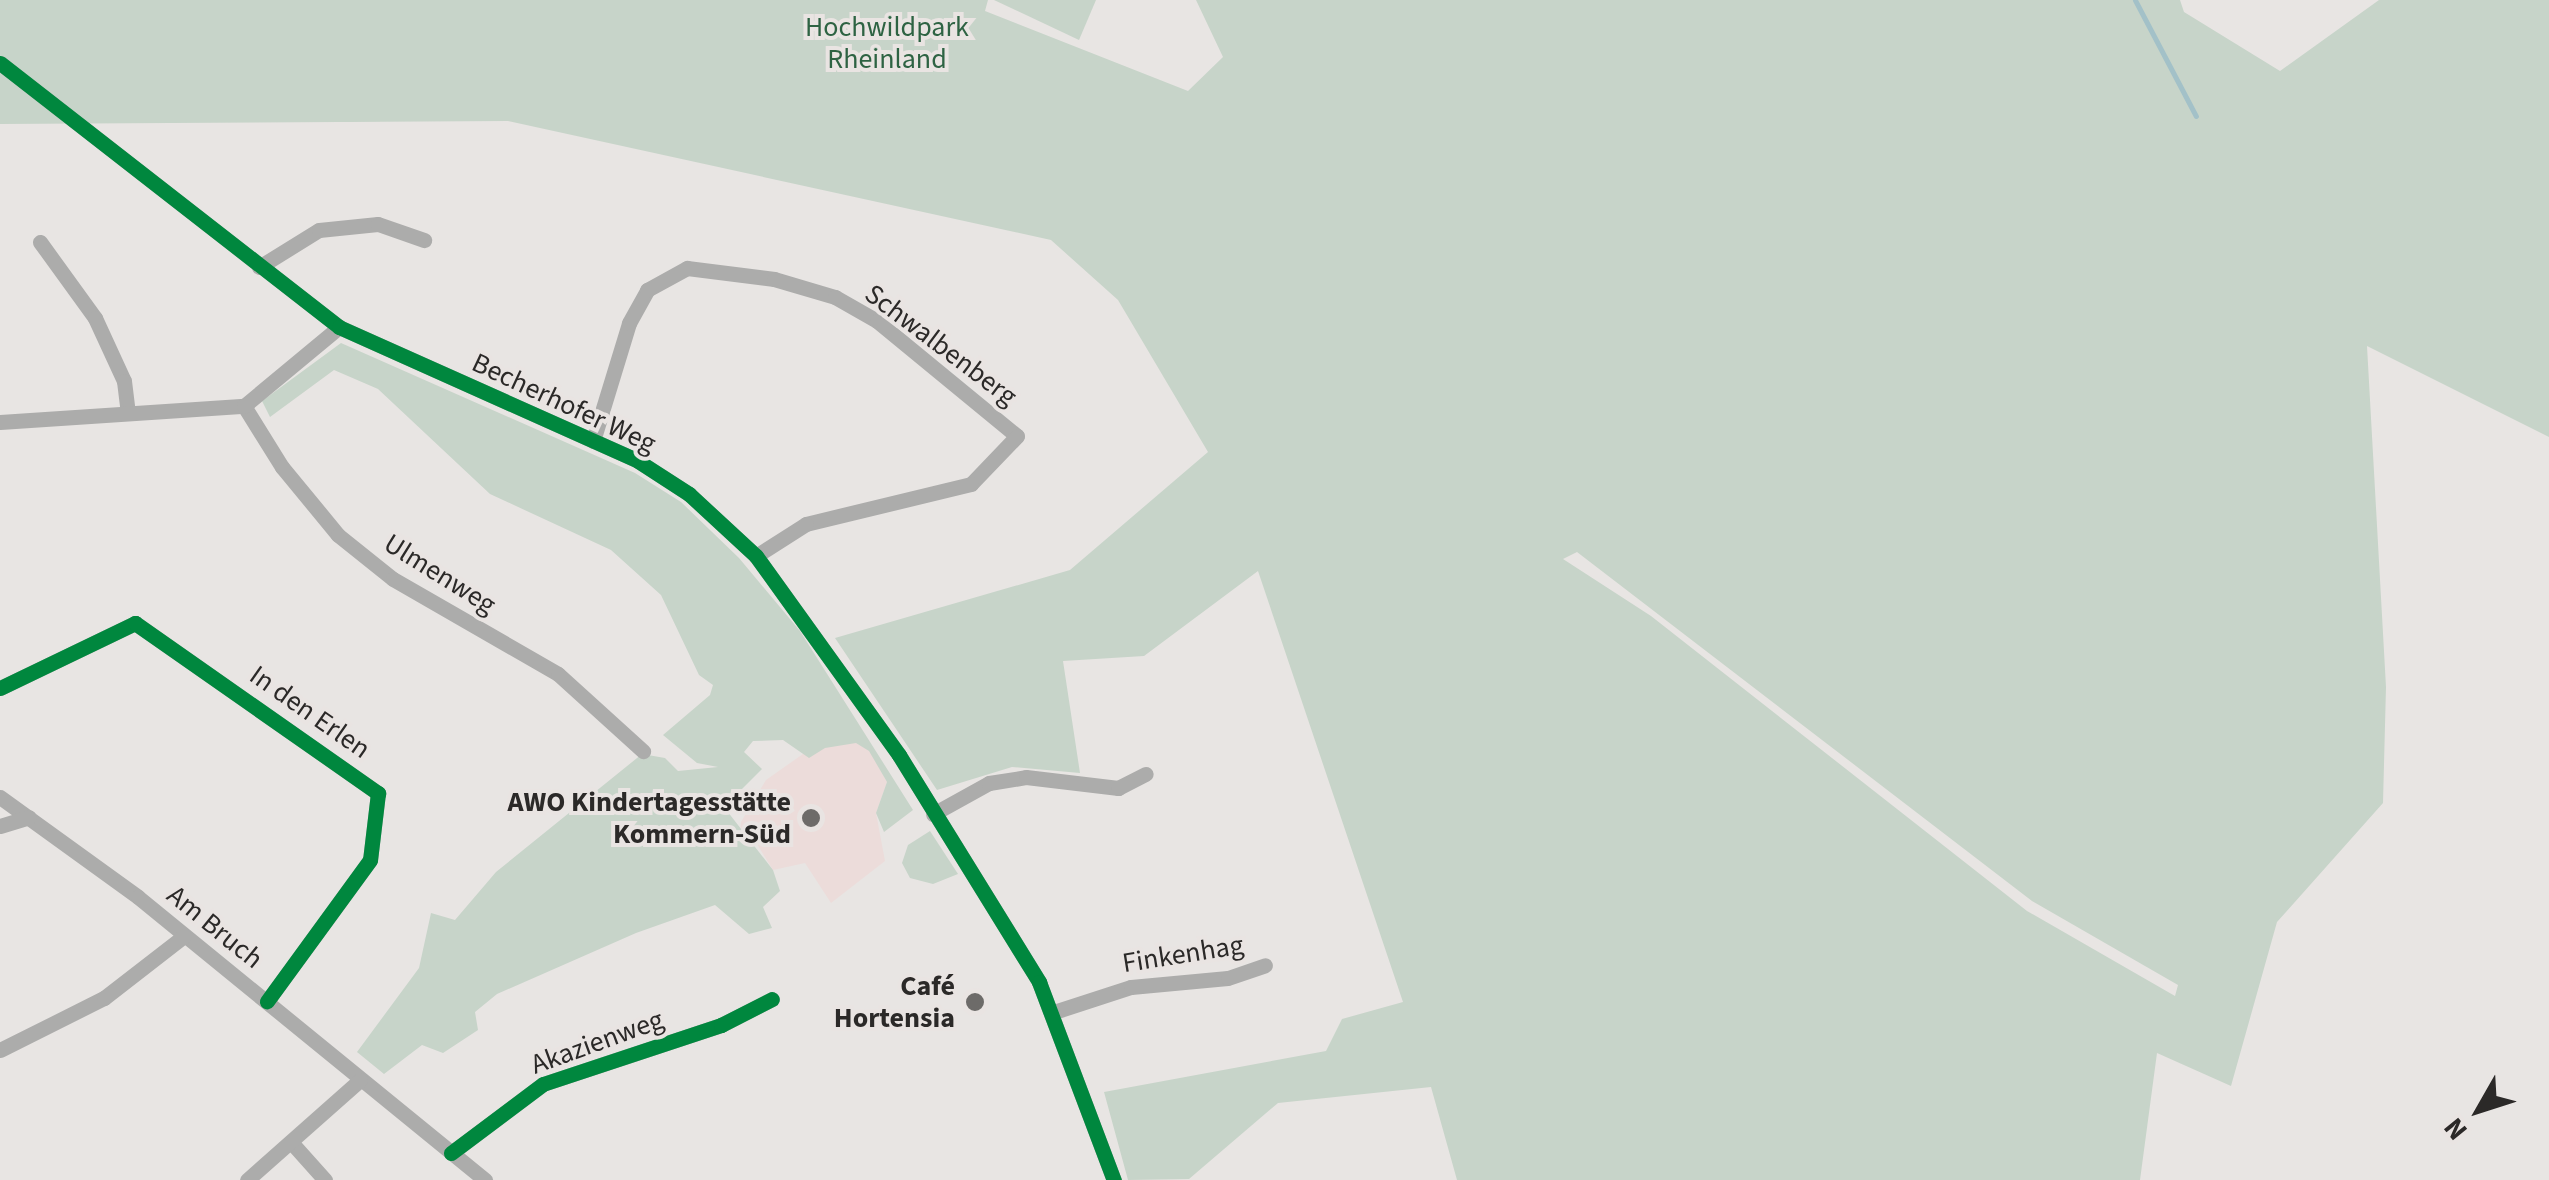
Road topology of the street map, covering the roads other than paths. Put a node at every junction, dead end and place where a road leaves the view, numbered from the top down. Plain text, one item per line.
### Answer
1 (0, 63) edge
2 (424, 240) dead end
3 (40, 242) dead end
4 (259, 267) junction
5 (339, 327) junction
6 (244, 406) junction
7 (128, 412) junction
8 (0, 422) edge
9 (593, 441) junction
10 (756, 556) junction
11 (0, 688) edge
12 (643, 751) dead end
13 (1146, 774) dead end
14 (0, 797) edge
15 (932, 814) junction
16 (29, 817) junction
17 (0, 826) edge
18 (184, 936) junction
19 (1265, 965) dead end
20 (772, 999) dead end
21 (267, 1001) junction
22 (1054, 1012) junction
23 (0, 1050) edge
24 (360, 1080) junction
25 (291, 1142) junction
26 (451, 1153) junction
27 (247, 1180) edge
28 (325, 1180) edge
29 (484, 1180) edge
30 (1114, 1180) edge

1 - 4 street, Becherhofer Weg
2 - 4 street
3 - 7 street
4 - 5 street, Becherhofer Weg
5 - 6 street
5 - 9 street, Becherhofer Weg
6 - 7 street
6 - 12 street, Ulmenweg
7 - 8 street
9 - 10 street, Becherhofer Weg
9 - 10 street, Schwalbenberg
10 - 15 street, Becherhofer Weg
11 - 21 street, In den Erlen
13 - 15 street
14 - 16 street, Am Bruch
15 - 22 street, Becherhofer Weg
16 - 17 street
16 - 18 street, Am Bruch
18 - 21 street, Am Bruch
18 - 23 street
19 - 22 street, Finkenhag
20 - 26 street, Akazienweg
21 - 24 street, Am Bruch
22 - 30 street, Becherhofer Weg
24 - 25 street
24 - 26 street, Am Bruch
25 - 27 street
25 - 28 street
26 - 29 street, Am Bruch

